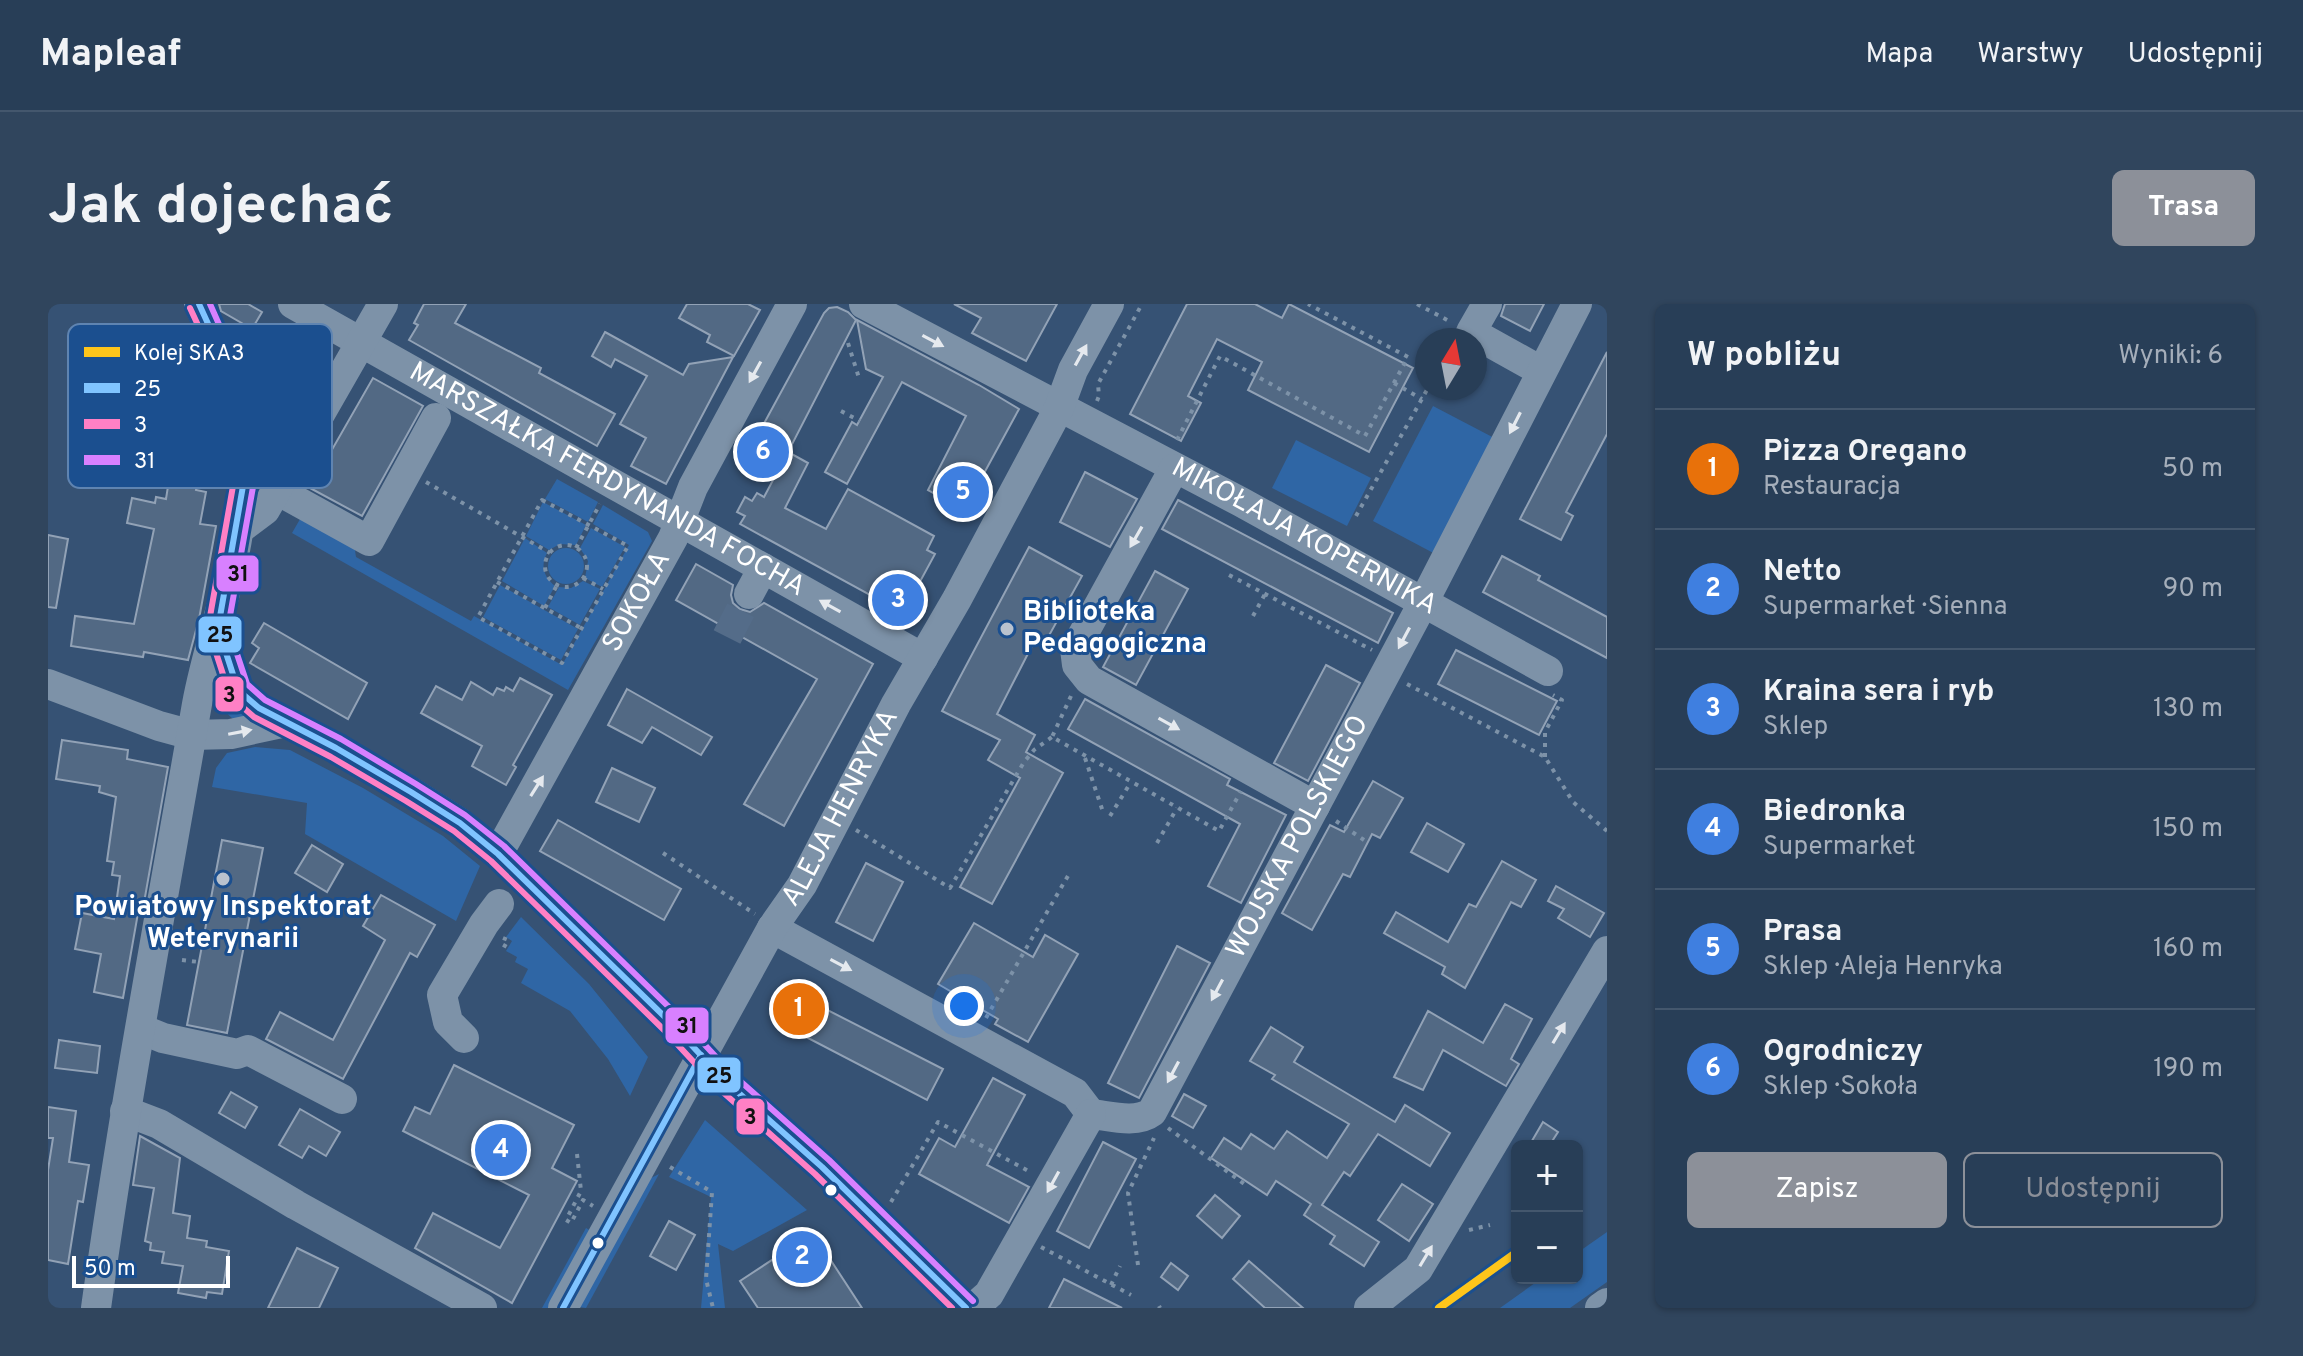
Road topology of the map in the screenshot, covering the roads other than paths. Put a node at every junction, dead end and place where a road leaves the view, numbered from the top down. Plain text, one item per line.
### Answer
1 (199, 304) edge
2 (293, 304) edge
3 (383, 304) edge
4 (792, 304) edge
5 (864, 304) edge
6 (1109, 304) edge
7 (1487, 304) edge
8 (1577, 304) edge
9 (208, 324) edge
10 (328, 324) edge
11 (332, 326) edge
12 (362, 343) junction
13 (1541, 371) junction
14 (332, 395) edge
15 (1059, 408) junction
16 (436, 418) dead end
17 (1174, 469) junction
18 (243, 488) edge
19 (277, 490) joint
20 (680, 522) junction
21 (237, 531) junction
22 (1423, 603) junction
23 (218, 628) junction
24 (923, 658) junction
25 (1548, 671) dead end
26 (48, 684) edge
27 (286, 722) junction
28 (192, 735) junction
29 (1321, 810) junction
30 (498, 854) junction
31 (499, 904) dead end
32 (765, 922) junction
33 (1607, 951) edge
34 (1599, 984) edge
35 (141, 1029) junction
36 (464, 1038) dead end
37 (701, 1055) junction
38 (342, 1099) dead end
39 (125, 1111) junction
40 (1091, 1114) junction
41 (1607, 1303) edge
42 (96, 1308) edge
43 (482, 1308) edge
44 (563, 1308) edge
45 (966, 1308) edge
46 (973, 1308) edge
47 (1369, 1308) edge
48 (1600, 1308) edge

1 - 9 street
2 - 10 street, MARSZAŁKA FERDYNANDA FOCHA
3 - 12 street
4 -> 20 street, SOKOŁA
5 -> 15 street, MIKOŁAJA KOPERNIKA
15 -> 6 street, ALEJA HENRYKA
7 - 13 street
8 - 13 street, WOJSKA POLSKIEGO
11 - 12 street, MARSZAŁKA FERDYNANDA FOCHA
12 - 14 street
12 - 20 street, MARSZAŁKA FERDYNANDA FOCHA
13 -> 22 street, WOJSKA POLSKIEGO
15 - 17 street, MIKOŁAJA KOPERNIKA
15 - 24 street, ALEJA HENRYKA
16 - 19 street
17 - 22 street, MIKOŁAJA KOPERNIKA
17 -> 29 street
18 - 21 street
19 - 21 street
24 -> 20 street, MARSZAŁKA FERDYNANDA FOCHA
30 -> 20 street, SOKOŁA
21 - 23 street
22 - 25 street, MIKOŁAJA KOPERNIKA
22 -> 29 street, WOJSKA POLSKIEGO
23 - 27 street
23 - 28 street
24 - 32 street, ALEJA HENRYKA
26 - 28 street
28 -> 27 street
27 - 30 street
28 - 35 street
29 -> 40 street, WOJSKA POLSKIEGO
30 - 37 street
31 - 36 street
32 - 37 street, ALEJA HENRYKA
32 -> 40 street
33 - 34 street
47 -> 34 street
35 - 38 street
35 - 39 street
37 - 44 street, ALEJA HENRYKA
37 - 45 street
39 - 42 street
39 - 43 street
40 -> 46 street
41 - 48 street

